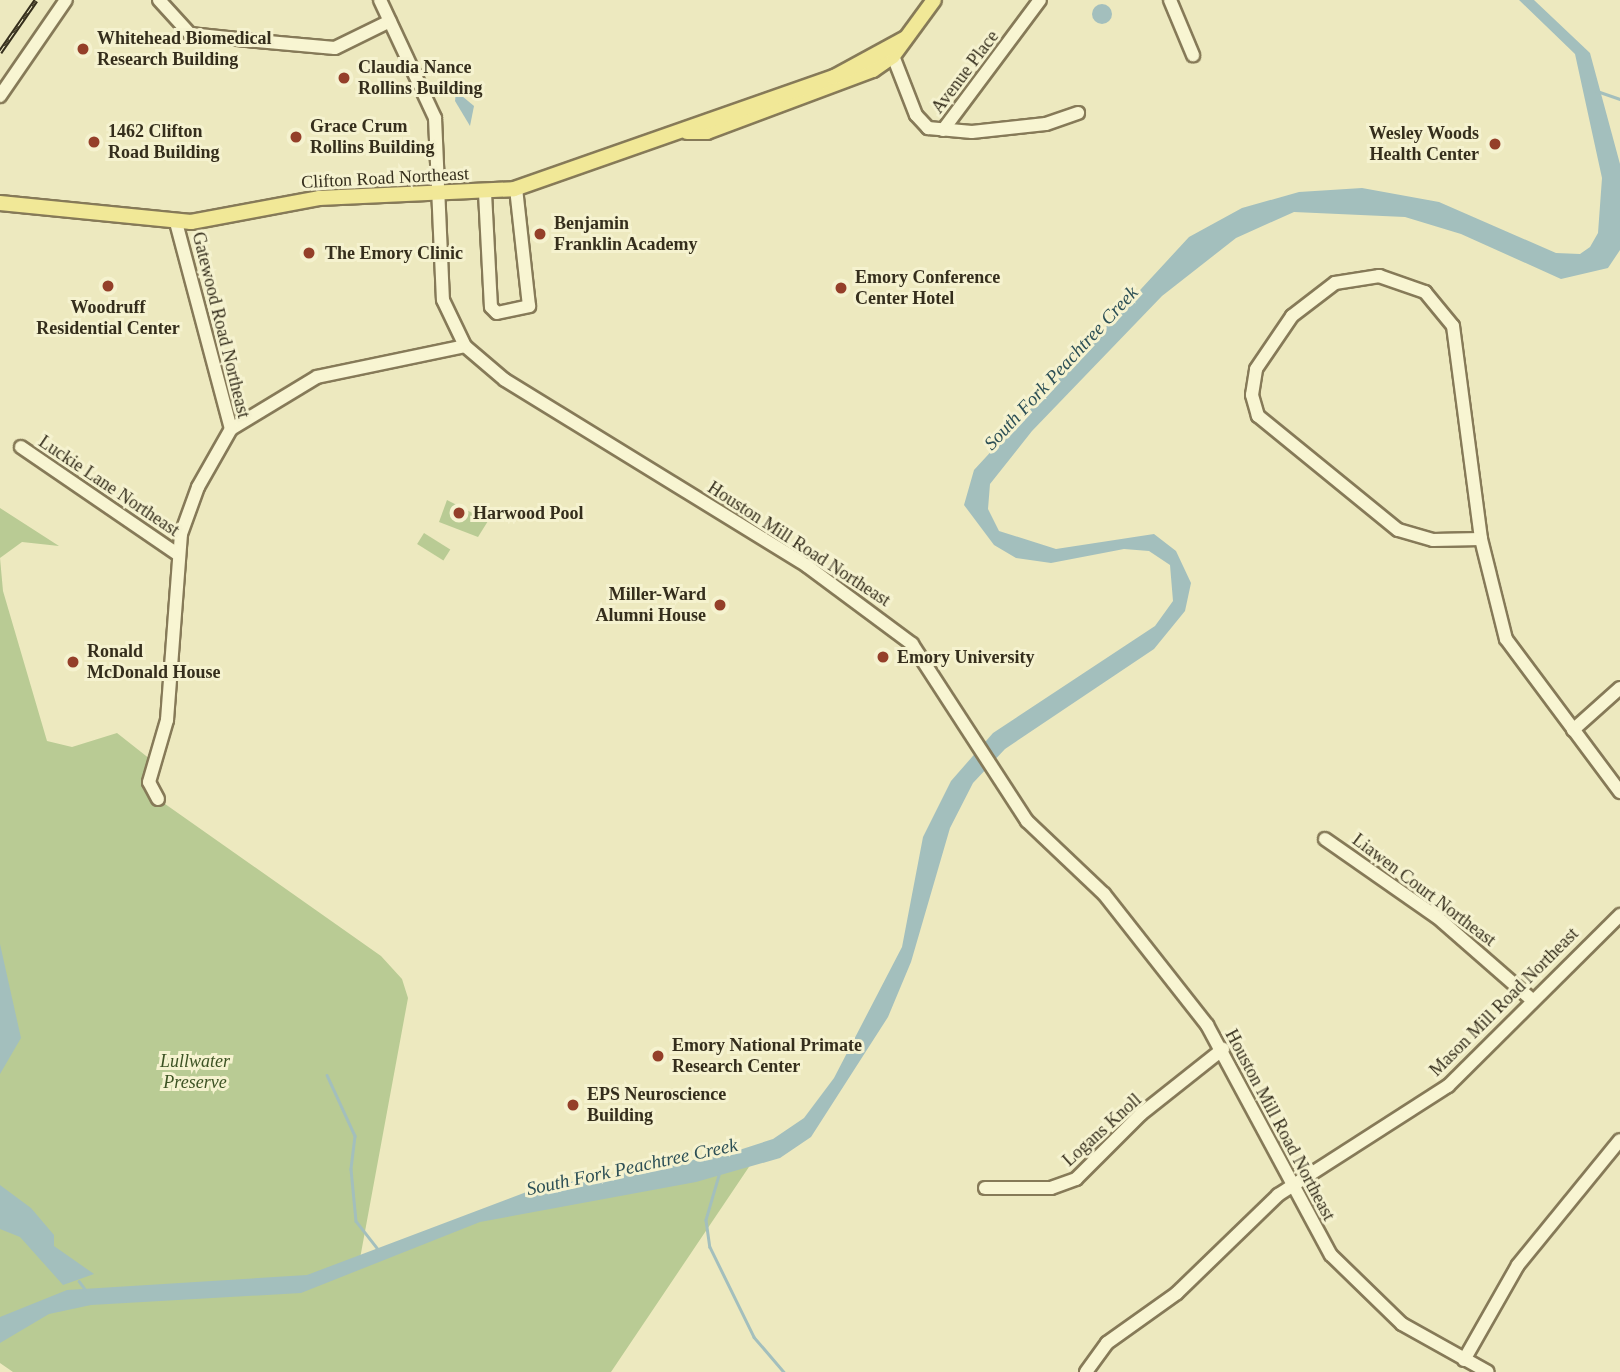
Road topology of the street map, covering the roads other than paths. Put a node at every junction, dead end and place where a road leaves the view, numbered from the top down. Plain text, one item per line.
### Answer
1 (66, 0) edge
2 (159, 0) edge
3 (380, 0) edge
4 (934, 0) edge
5 (1040, 0) edge
6 (1170, 0) edge
7 (390, 21) junction
8 (904, 39) junction
9 (1193, 55) dead end
10 (893, 57) junction
11 (0, 96) edge
12 (1078, 113) dead end
13 (943, 130) junction
14 (682, 132) junction
15 (516, 188) junction
16 (485, 193) junction
17 (438, 194) junction
18 (0, 203) edge
19 (176, 222) junction
20 (465, 346) junction
21 (230, 429) junction
22 (21, 447) dead end
23 (1481, 539) junction
24 (177, 554) junction
25 (1620, 688) edge
26 (1573, 730) junction
27 (1620, 792) edge
28 (158, 799) dead end
29 (1325, 839) dead end
30 (1620, 915) edge
31 (1531, 999) junction
32 (1223, 1049) junction
33 (1620, 1140) edge
34 (1291, 1186) junction
35 (985, 1188) dead end
36 (1464, 1360) junction
37 (1086, 1372) edge
38 (1488, 1372) edge

1 - 11 street
2 - 7 street
3 - 7 street, Houston Mill Road Northeast
4 - 8 main road, Clifton Road Northeast
5 - 13 street, Avenue Place
6 - 9 street
7 - 17 street, Houston Mill Road Northeast
8 - 10 main road, Clifton Road Northeast
8 - 14 main road, Clifton Road Northeast
10 - 13 street
10 - 14 main road, Clifton Road Northeast
12 - 13 street
14 - 15 main road, Clifton Road Northeast
15 - 16 main road, Clifton Road Northeast
15 - 16 street
16 - 17 main road, Clifton Road Northeast
17 - 19 main road, Clifton Road Northeast
17 - 20 street, Houston Mill Road Northeast
18 - 19 main road, Clifton Road Northeast
19 - 21 street, Gatewood Road Northeast
20 - 21 street
20 - 32 street, Houston Mill Road Northeast
21 - 24 street, Gatewood Road Northeast
22 - 24 street, Luckie Lane Northeast
23 - 23 street
23 - 26 street
24 - 28 street, Gatewood Road Northeast
25 - 26 street
26 - 27 street
29 - 31 street, Liawen Court Northeast
30 - 31 street, Mason Mill Road Northeast
31 - 34 street, Mason Mill Road Northeast
32 - 34 street, Houston Mill Road Northeast
32 - 35 street, Logans Knoll
33 - 36 street
34 - 36 street, Houston Mill Road Northeast
34 - 37 street, Mason Mill Road Northeast
36 - 38 street, Houston Mill Road Northeast

